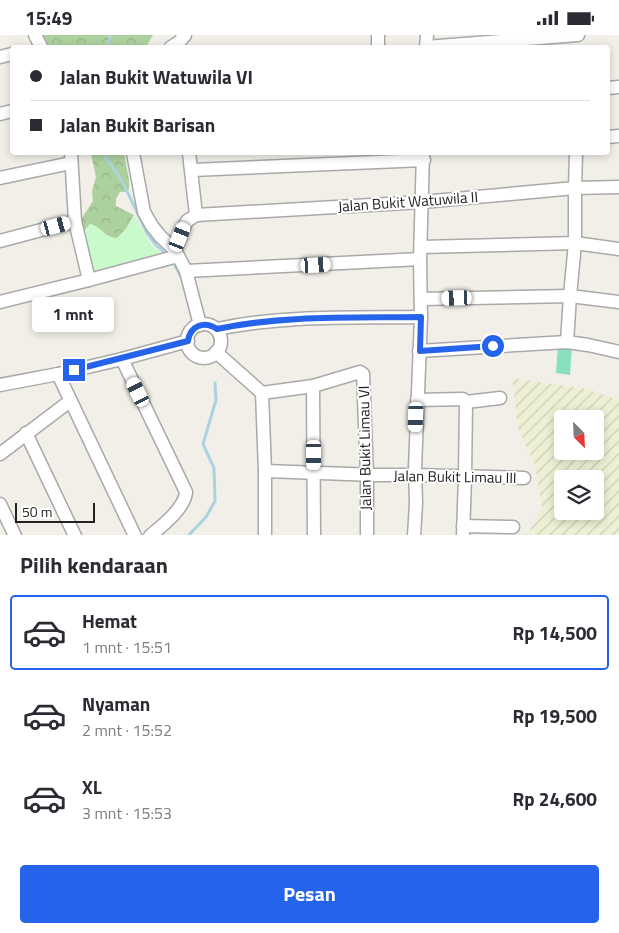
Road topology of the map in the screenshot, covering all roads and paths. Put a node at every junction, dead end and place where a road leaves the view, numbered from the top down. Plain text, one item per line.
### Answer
1 (185, 35) edge
2 (578, 35) edge
3 (173, 45) edge
4 (451, 45) edge
5 (132, 155) edge
6 (189, 155) edge
7 (576, 155) edge
8 (423, 156) edge
9 (71, 158) edge
10 (192, 170) junction
11 (0, 178) edge
12 (619, 187) edge
13 (575, 188) junction
14 (422, 202) junction
15 (196, 215) junction
16 (75, 221) junction
17 (0, 241) edge
18 (575, 243) junction
19 (619, 249) edge
20 (177, 253) junction
21 (421, 253) junction
22 (186, 271) junction
23 (89, 280) junction
24 (570, 296) junction
25 (421, 299) junction
26 (0, 302) edge
27 (619, 302) edge
28 (421, 317) junction
29 (200, 325) junction
30 (217, 329) junction
31 (188, 341) junction
32 (567, 342) junction
33 (420, 351) junction
34 (216, 352) junction
35 (619, 352) edge
36 (122, 359) junction
37 (58, 374) junction
38 (1, 382) edge
39 (314, 386) junction
40 (262, 393) junction
41 (500, 397) dead end
42 (417, 400) junction
43 (70, 401) junction
44 (466, 402) junction
45 (26, 433) junction
46 (0, 453) edge
47 (265, 471) junction
48 (314, 472) junction
49 (367, 475) junction
50 (415, 475) junction
51 (465, 477) junction
52 (524, 478) dead end
53 (0, 504) edge
54 (513, 527) dead end
55 (463, 531) edge
56 (15, 535) edge
57 (75, 535) edge
58 (135, 535) edge
59 (150, 535) edge
60 (265, 535) edge
61 (314, 535) edge
62 (367, 535) edge
63 (414, 535) edge

1 - 3 street
2 - 4 street
5 - 20 street
6 - 10 street
7 - 13 street
8 - 10 street
8 - 14 street
9 - 11 street
9 - 16 street
10 - 15 street
12 - 13 street, Jalan Bukit Watuwila II
13 - 14 street, Jalan Bukit Watuwila II
13 - 18 street
14 - 15 street, Jalan Bukit Watuwila II
14 - 21 street
15 - 20 street
16 - 17 street
16 - 23 street
18 - 19 street
18 - 21 street
18 - 24 street
20 - 22 street
20 - 23 street
21 - 22 street
21 - 25 street
22 - 29 street
23 - 26 street
24 - 25 street
24 - 27 street
24 - 32 street
25 - 28 street
28 - 30 street
28 - 33 street
29 - 30 street
29 - 31 street
30 - 34 street
31 - 34 street
31 - 36 street
32 - 33 street
32 - 35 street
33 - 42 street
34 - 40 street
36 - 37 street
36 - 59 street
37 - 38 street
37 - 43 street
39 - 40 street, Jalan Bukit Limau VI
39 - 48 street
39 - 49 street, Jalan Bukit Limau VI
40 - 47 street
41 - 44 street
42 - 44 street
42 - 50 street
43 - 45 street
43 - 58 street
44 - 51 street
45 - 46 street
45 - 57 street
47 - 48 street, Jalan Bukit Limau III
47 - 60 street
48 - 49 street, Jalan Bukit Limau III
48 - 61 street
49 - 50 street, Jalan Bukit Limau III
49 - 62 street, Jalan Bukit Limau VI
50 - 51 street, Jalan Bukit Limau III
50 - 63 street
51 - 52 street, Jalan Bukit Limau III
51 - 55 street
53 - 56 street
54 - 55 street

